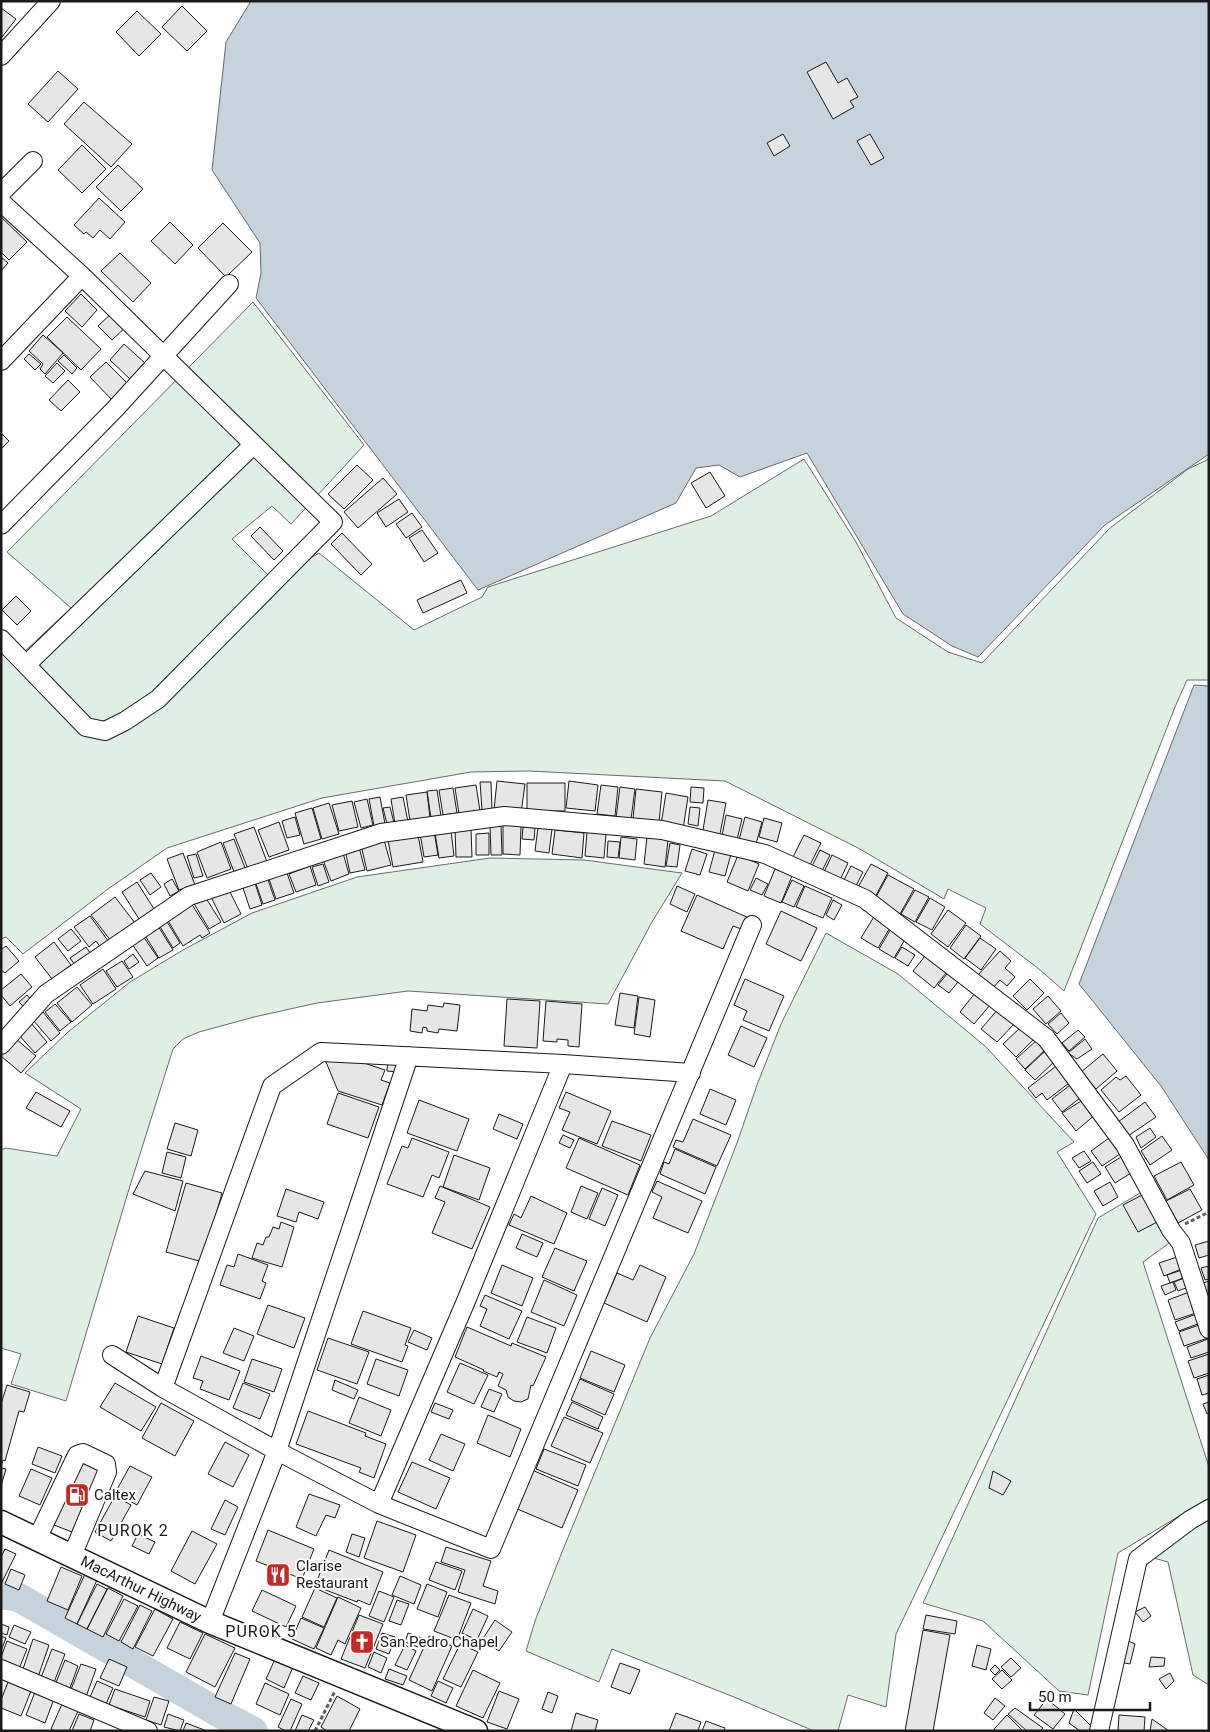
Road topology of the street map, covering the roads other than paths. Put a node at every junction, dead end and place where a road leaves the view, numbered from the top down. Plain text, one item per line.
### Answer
1 (51, 1) edge
2 (1, 56) edge
3 (32, 161) dead end
4 (1, 193) edge
5 (1, 202) edge
6 (82, 276) junction
7 (229, 284) dead end
8 (162, 356) junction
9 (1, 361) edge
10 (248, 450) dead end
11 (1, 525) edge
12 (1, 639) edge
13 (26, 665) junction
14 (752, 925) dead end
15 (1, 1045) edge
16 (408, 1056) junction
17 (563, 1064) junction
18 (691, 1073) junction
19 (1209, 1329) edge
20 (112, 1355) dead end
21 (163, 1388) junction
22 (277, 1451) junction
23 (379, 1504) junction
24 (1209, 1509) edge
25 (1, 1522) edge
26 (37, 1539) junction
27 (72, 1556) junction
28 (210, 1622) junction
29 (1, 1668) edge
30 (148, 1731) edge
31 (476, 1731) edge
32 (1099, 1731) edge

1 - 2 street
3 - 4 street
5 - 6 street
6 - 8 street
6 - 9 street
7 - 8 street
8 - 11 street
8 - 13 street
10 - 13 street
12 - 13 street
14 - 18 street
15 - 19 street
16 - 17 street
16 - 21 street
16 - 22 street
17 - 18 street
17 - 23 street
18 - 23 street
20 - 21 street
21 - 22 street
22 - 23 street
22 - 28 street
24 - 32 street
25 - 26 main road, MacArthur Highway
26 - 27 main road, MacArthur Highway
26 - 27 street
27 - 28 main road, MacArthur Highway
28 - 31 main road, MacArthur Highway
29 - 30 street

